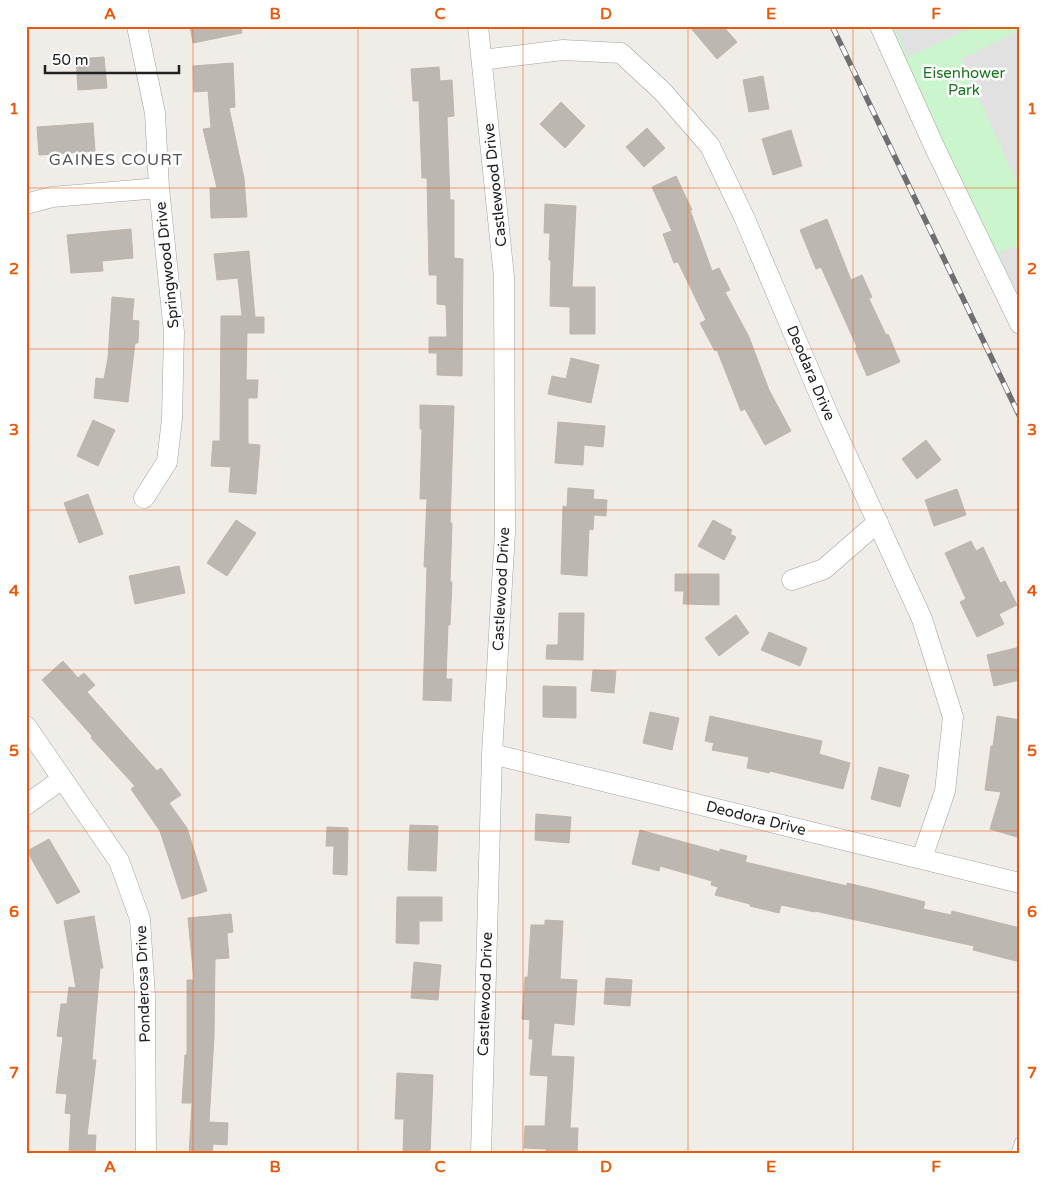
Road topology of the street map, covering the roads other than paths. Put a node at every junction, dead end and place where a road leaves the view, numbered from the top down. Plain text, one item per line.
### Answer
1 (137, 26) edge
2 (478, 26) edge
3 (880, 26) edge
4 (482, 60) junction
5 (159, 188) junction
6 (26, 204) edge
7 (1020, 324) edge
8 (144, 498) dead end
9 (878, 522) junction
10 (792, 580) dead end
11 (26, 726) edge
12 (492, 754) junction
13 (62, 779) junction
14 (26, 805) edge
15 (922, 858) junction
16 (1020, 882) edge
17 (1020, 1142) edge
18 (146, 1154) edge
19 (480, 1154) edge
20 (1016, 1154) edge

1 - 5 street, Springwood Drive
2 - 4 street, Castlewood Drive
3 - 7 street
4 - 9 street, Deodara Drive
4 - 12 street, Castlewood Drive
5 - 6 street
5 - 8 street, Springwood Drive
9 - 10 street
9 - 15 street, Deodara Drive
11 - 13 street, Ponderosa Drive
12 - 15 street, Deodora Drive
12 - 19 street, Castlewood Drive
13 - 14 street
13 - 18 street, Ponderosa Drive
15 - 16 street, Deodora Drive
17 - 20 lane

